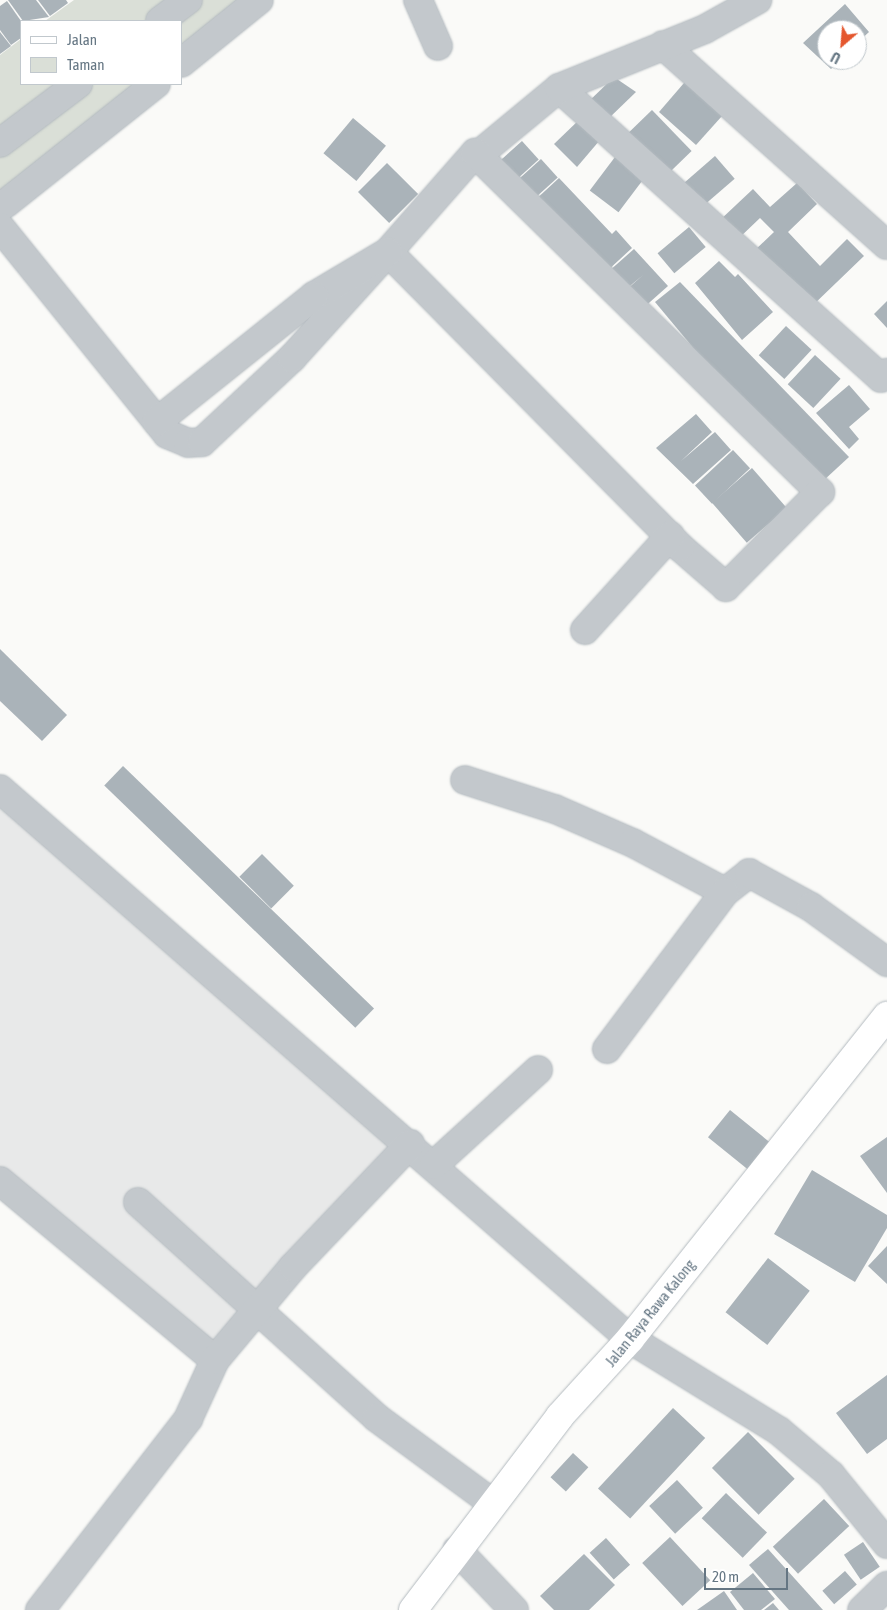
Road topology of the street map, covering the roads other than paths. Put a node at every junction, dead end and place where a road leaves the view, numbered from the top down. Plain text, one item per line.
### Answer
1 (188, 0) edge
2 (259, 0) edge
3 (418, 0) edge
4 (757, 0) edge
5 (161, 20) edge
6 (663, 45) junction
7 (438, 46) dead end
8 (182, 62) edge
9 (77, 85) edge
10 (155, 85) edge
11 (559, 88) junction
12 (0, 143) edge
13 (484, 150) dead end
14 (1, 207) edge
15 (887, 245) edge
16 (388, 252) junction
17 (887, 373) edge
18 (157, 422) junction
19 (670, 536) junction
20 (585, 630) dead end
21 (465, 780) dead end
22 (0, 788) edge
23 (725, 892) junction
24 (887, 962) edge
25 (887, 1016) edge
26 (607, 1049) dead end
27 (538, 1070) dead end
28 (410, 1144) junction
29 (434, 1165) junction
30 (0, 1181) edge
31 (138, 1202) dead end
32 (258, 1312) junction
33 (630, 1339) junction
34 (215, 1360) junction
35 (491, 1502) junction
36 (887, 1544) edge
37 (458, 1550) junction
38 (887, 1586) edge
39 (40, 1610) edge
40 (413, 1610) edge
41 (514, 1610) edge
42 (862, 1610) edge

1 - 5 street
2 - 8 street
3 - 7 street
4 - 6 street
6 - 11 street
6 - 15 street
9 - 12 street
10 - 14 street
11 - 13 street
11 - 17 street
14 - 18 street
16 - 18 street
16 - 18 street
16 - 19 street
16 - 19 street
19 - 20 street
21 - 23 street
22 - 28 street
23 - 24 street
23 - 26 street
25 - 33 street, Jalan Raya Rawa Kalong
27 - 29 street
28 - 29 street
28 - 32 street
29 - 33 street
30 - 34 street
31 - 32 street
32 - 34 street
32 - 35 street
33 - 35 street, Jalan Raya Rawa Kalong
33 - 36 street
34 - 39 street
35 - 37 street, Jalan Raya Rawa Kalong
37 - 40 street, Jalan Raya Rawa Kalong
37 - 41 street
38 - 42 street

